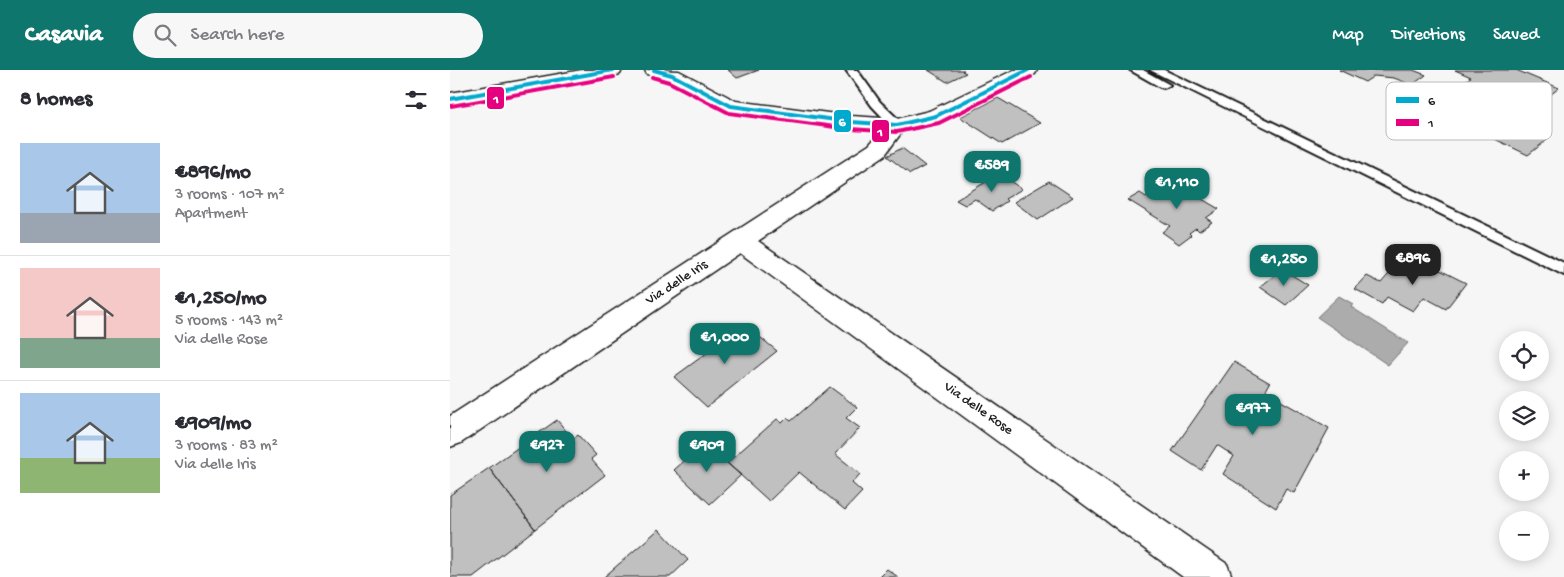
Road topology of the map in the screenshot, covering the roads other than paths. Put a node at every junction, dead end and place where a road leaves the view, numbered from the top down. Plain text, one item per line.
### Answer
1 (613, 70) edge
2 (654, 70) edge
3 (851, 70) edge
4 (1028, 70) edge
5 (1135, 70) edge
6 (1155, 70) edge
7 (450, 99) edge
8 (897, 125) junction
9 (1319, 161) dead end
10 (741, 241) junction
11 (1564, 268) edge
12 (450, 433) edge
13 (1214, 577) edge

1 - 7 street
2 - 8 street
3 - 8 lane
4 - 8 street
5 - 9 lane
6 - 11 lane
8 - 10 street, Via delle Iris
10 - 12 street, Via delle Iris
10 - 13 street, Via delle Rose

